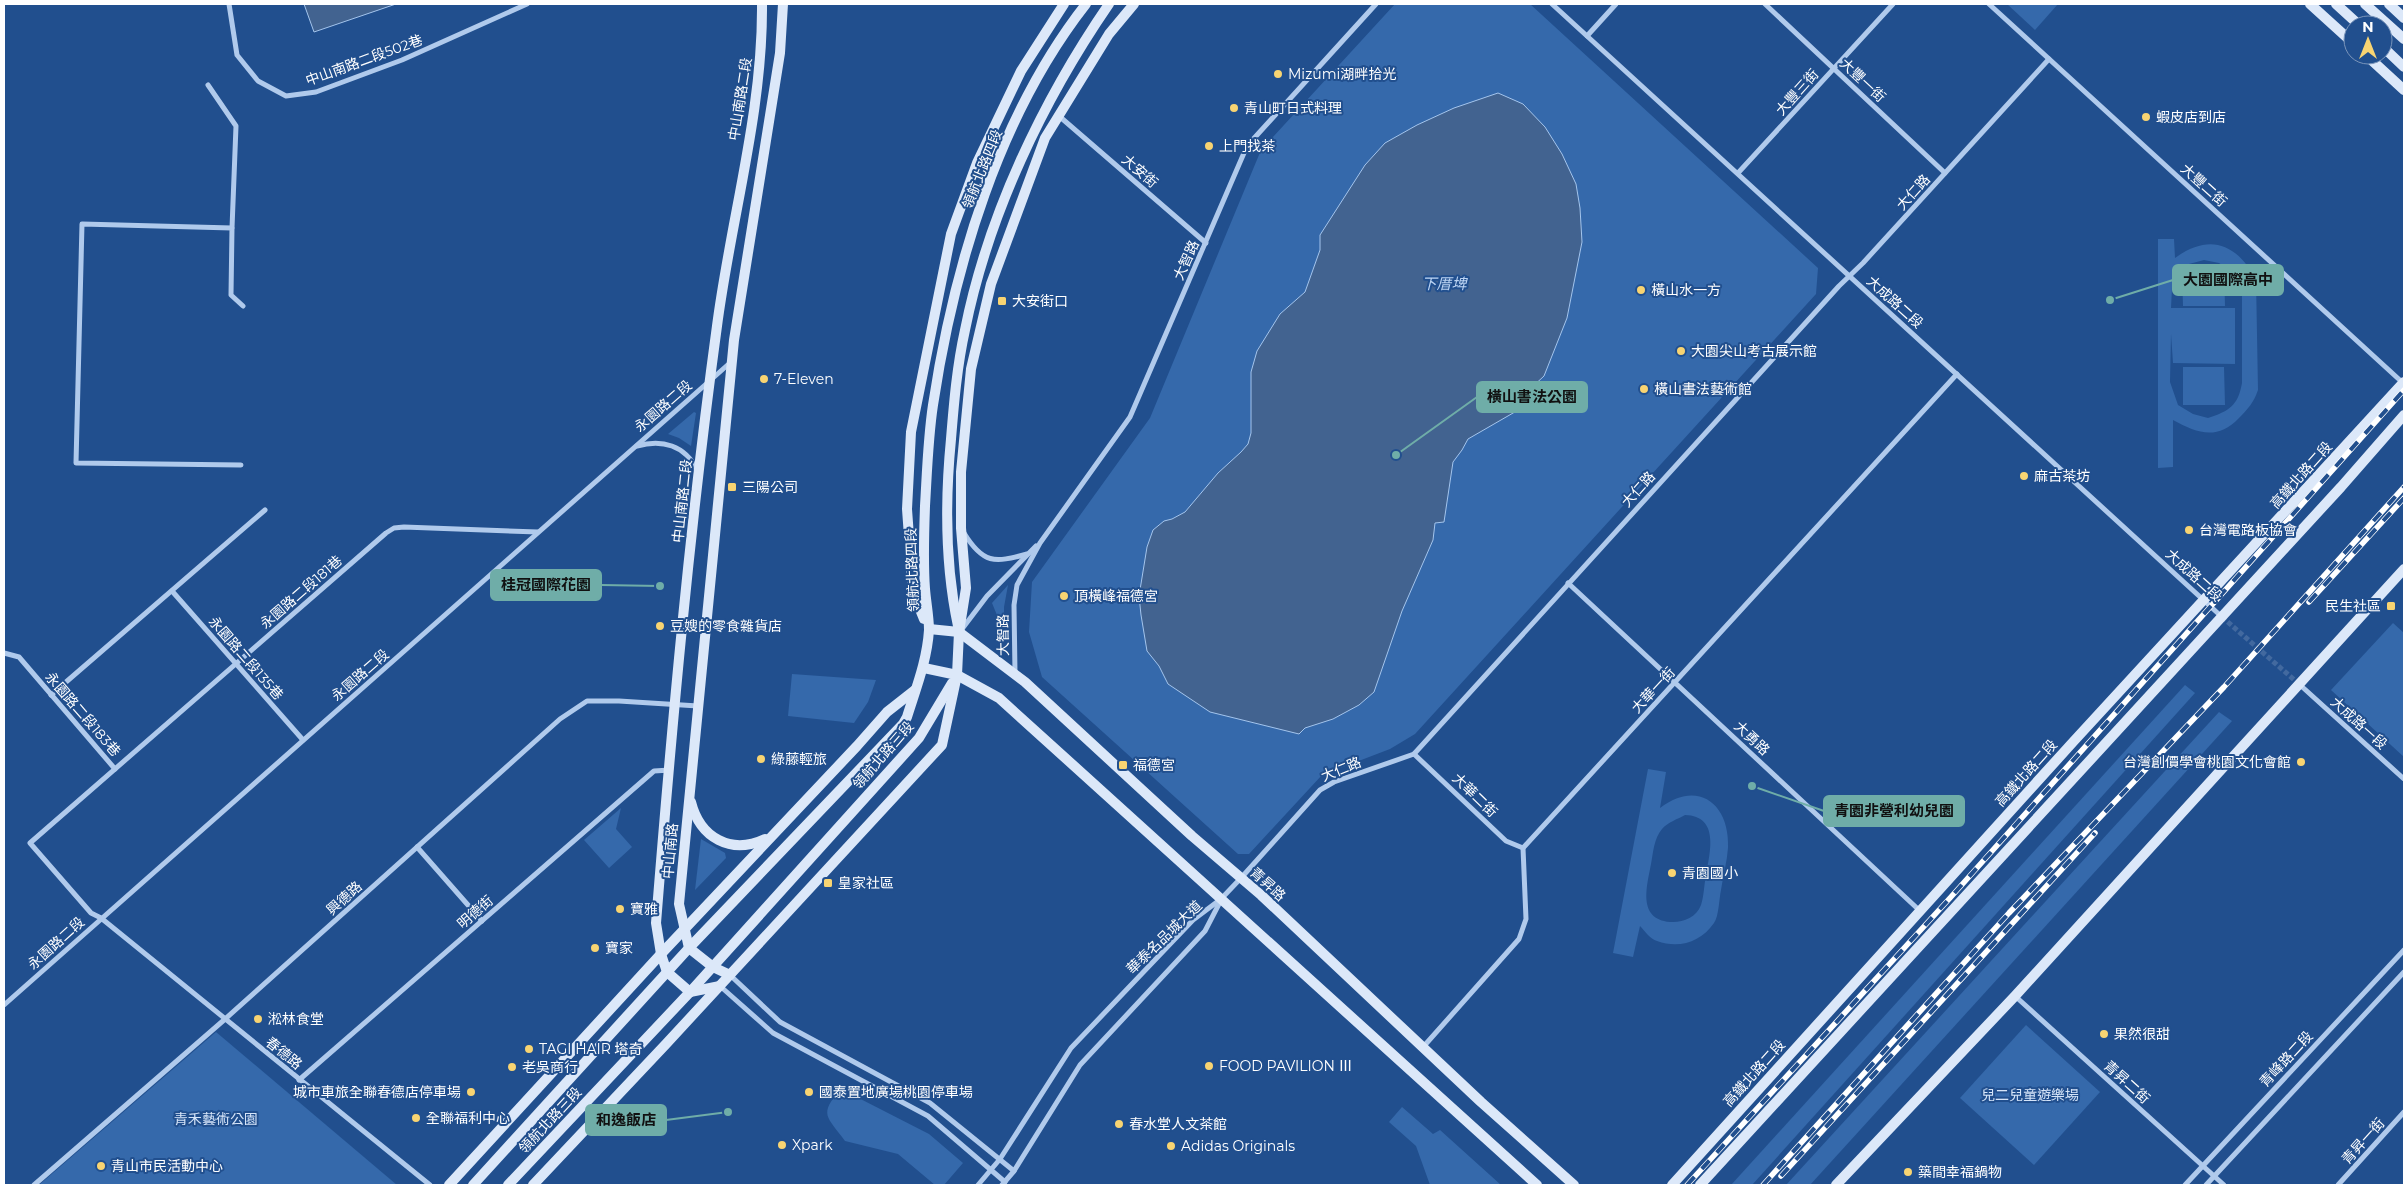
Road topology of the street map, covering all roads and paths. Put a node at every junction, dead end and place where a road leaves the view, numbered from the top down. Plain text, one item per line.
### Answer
1 (229, 4) edge
2 (527, 4) edge
3 (762, 4) edge
4 (782, 4) edge
5 (1064, 4) edge
6 (1086, 4) edge
7 (1109, 4) edge
8 (1134, 4) edge
9 (1376, 4) edge
10 (1552, 4) edge
11 (1616, 4) edge
12 (1765, 4) edge
13 (1893, 4) edge
14 (1989, 4) edge
15 (2310, 4) edge
16 (2336, 4) edge
17 (2365, 4) edge
18 (2389, 4) edge
19 (2348, 15) edge
20 (2404, 18) edge
21 (2343, 34) edge
22 (1587, 36) junction
23 (2404, 39) edge
24 (2393, 57) edge
25 (2050, 59) junction
26 (2377, 65) edge
27 (2404, 67) edge
28 (1834, 68) junction
29 (208, 85) dead end
30 (2404, 90) edge
31 (1059, 116) junction
32 (1738, 173) junction
33 (1945, 173) junction
34 (232, 228) junction
35 (1206, 243) junction
36 (1850, 276) junction
37 (243, 306) dead end
38 (731, 362) junction
39 (1957, 374) junction
40 (709, 381) junction
41 (2404, 382) edge
42 (2404, 415) edge
43 (634, 447) junction
44 (241, 465) dead end
45 (698, 473) junction
46 (264, 510) dead end
47 (961, 528) junction
48 (538, 532) junction
49 (1040, 543) junction
50 (1028, 554) junction
51 (2404, 569) edge
52 (1568, 583) junction
53 (172, 591) junction
54 (2205, 601) junction
55 (2222, 617) junction
56 (929, 629) junction
57 (959, 632) junction
58 (4, 653) edge
59 (236, 664) junction
60 (924, 668) junction
61 (1015, 674) junction
62 (957, 675) junction
63 (1675, 682) junction
64 (2299, 684) junction
65 (916, 689) junction
66 (51, 695) junction
67 (676, 705) junction
68 (698, 706) junction
69 (303, 740) junction
70 (1414, 754) junction
71 (115, 769) junction
72 (670, 770) junction
73 (2404, 779) edge
74 (689, 797) junction
75 (771, 836) junction
76 (417, 847) junction
77 (1523, 848) junction
78 (1241, 878) junction
79 (1221, 899) junction
80 (1920, 910) junction
81 (101, 918) junction
82 (482, 921) junction
83 (685, 929) junction
84 (689, 948) junction
85 (2404, 950) edge
86 (661, 954) junction
87 (713, 966) junction
88 (667, 972) junction
89 (2404, 972) edge
90 (730, 975) junction
91 (720, 986) junction
92 (690, 992) junction
93 (2015, 996) junction
94 (4, 1005) edge
95 (224, 1020) junction
96 (1424, 1046) junction
97 (299, 1080) junction
98 (2404, 1112) edge
99 (1000, 1159) junction
100 (2203, 1166) junction
101 (991, 1171) junction
102 (1014, 1171) junction
103 (2214, 1176) junction
104 (1003, 1184) edge
105 (34, 1185) edge
106 (430, 1185) edge
107 (449, 1185) edge
108 (473, 1185) edge
109 (508, 1185) edge
110 (533, 1185) edge
111 (978, 1185) edge
112 (1537, 1185) edge
113 (1574, 1185) edge
114 (1672, 1185) edge
115 (1700, 1185) edge
116 (1836, 1185) edge
117 (2185, 1185) edge
118 (2206, 1185) edge
119 (2224, 1185) edge
120 (2338, 1185) edge

1 - 2 street, 中山南路二段502巷
3 - 40 street, 中山南路二段
4 - 38 street
5 - 56 street, 領航北路四段
6 - 56 street, 領航北路四段
7 - 57 street
8 - 31 street
9 - 35 street, 大智路
10 - 22 street, 大成路二段
11 - 22 street
12 - 28 street, 大豐一街
13 - 28 street, 大豐三街
14 - 25 street, 大豐二街
15 - 21 street
16 - 19 street
17 - 23 street
18 - 20 street
22 - 32 street, 大成路二段
24 - 27 street
25 - 33 street, 大仁路
25 - 41 street, 大豐二街
26 - 30 street
28 - 32 street, 大豐三街
28 - 33 street, 大豐一街
29 - 34 street
31 - 35 street, 大安街
31 - 47 street
32 - 36 street, 大成路二段
33 - 36 street, 大仁路
34 - 37 street
34 - 44 street
35 - 49 street, 大智路
36 - 39 street, 大成路二段
36 - 52 street, 大仁路
38 - 40 street, 永園路二段
38 - 68 street
39 - 54 street, 大成路二段
39 - 63 street, 大華一街
40 - 43 street, 永園路二段
40 - 45 street, 中山南路二段
41 - 54 street, 高鐵北路二段
42 - 55 street
43 - 45 street
43 - 48 street, 永園路二段
45 - 67 street, 中山南路二段
46 - 53 street
47 - 50 street
47 - 57 street
48 - 59 street, 永園路二段181巷
48 - 69 street, 永園路二段
49 - 50 street, 大智路
49 - 61 street, 大智路
50 - 57 street, 大智路
51 - 64 street
52 - 63 street, 大勇路
52 - 70 street, 大仁路
53 - 59 street, 永園路二段135巷
53 - 66 street
54 - 55 street, 大成路二段
54 - 80 street, 高鐵北路二段
55 - 115 street
56 - 57 street
56 - 60 street, 領航北路三段
57 - 61 street, 青昇路
57 - 62 street
58 - 66 street, 永園路二段183巷
59 - 69 street, 永園路二段135巷
59 - 71 street, 永園路二段181巷
60 - 62 street
60 - 65 street, 領航北路三段
61 - 78 street, 青昇路
62 - 79 street
62 - 87 street, 領航北路三段
62 - 90 street
63 - 77 street, 大華一街
63 - 80 street, 大勇路
64 - 73 street, 大成路一段
64 - 93 street
65 - 75 street, 領航北路三段
65 - 84 street, 領航北路三段
66 - 71 street, 永園路二段183巷
67 - 68 street, 興德路
67 - 72 street, 中山南路二段
67 - 76 street, 興德路
68 - 74 street
69 - 81 street, 永園路二段
70 - 77 street, 大華二街
70 - 78 street, 大仁路
71 - 81 street, 永園路二段183巷
72 - 82 street, 明德街
72 - 86 street, 中山南路二段
74 - 75 street
74 - 83 street, 中山南路
75 - 83 street, 領航北路三段
76 - 82 street
76 - 95 street, 興德路
77 - 96 street
78 - 79 street, 大仁路
78 - 96 street, 青昇路
79 - 99 street, 華泰名品城大道
79 - 102 street, 華泰名品城大道
79 - 112 street
80 - 114 street, 高鐵北路二段
81 - 94 street, 永園路二段
81 - 95 street, 春德路
82 - 97 street, 明德街
83 - 84 street, 中山南路
83 - 86 street, 領航北路三段
84 - 87 street
84 - 88 street, 領航北路三段
85 - 100 street, 青峰路二段
86 - 88 street, 中山南路二段
86 - 107 street, 領航北路三段
87 - 90 street
87 - 92 street, 領航北路三段
88 - 92 street
88 - 108 street, 領航北路三段
89 - 103 street, 青峰路二段
90 - 91 street
90 - 99 street
91 - 92 street
91 - 101 street
91 - 110 street
92 - 109 street, 領航北路三段
93 - 100 street, 青昇二街
93 - 116 street
95 - 97 street, 春德路
95 - 105 street, 興德路
96 - 113 street, 青昇路
97 - 106 street, 春德路
98 - 120 street, 青昇一街
99 - 101 street, 華泰名品城大道
99 - 102 street
100 - 103 street, 青昇二街
100 - 117 street, 青峰路二段
101 - 104 street
101 - 111 street, 華泰名品城大道
102 - 104 street, 華泰名品城大道
103 - 118 street, 青峰路二段
103 - 119 street, 青昇二街

